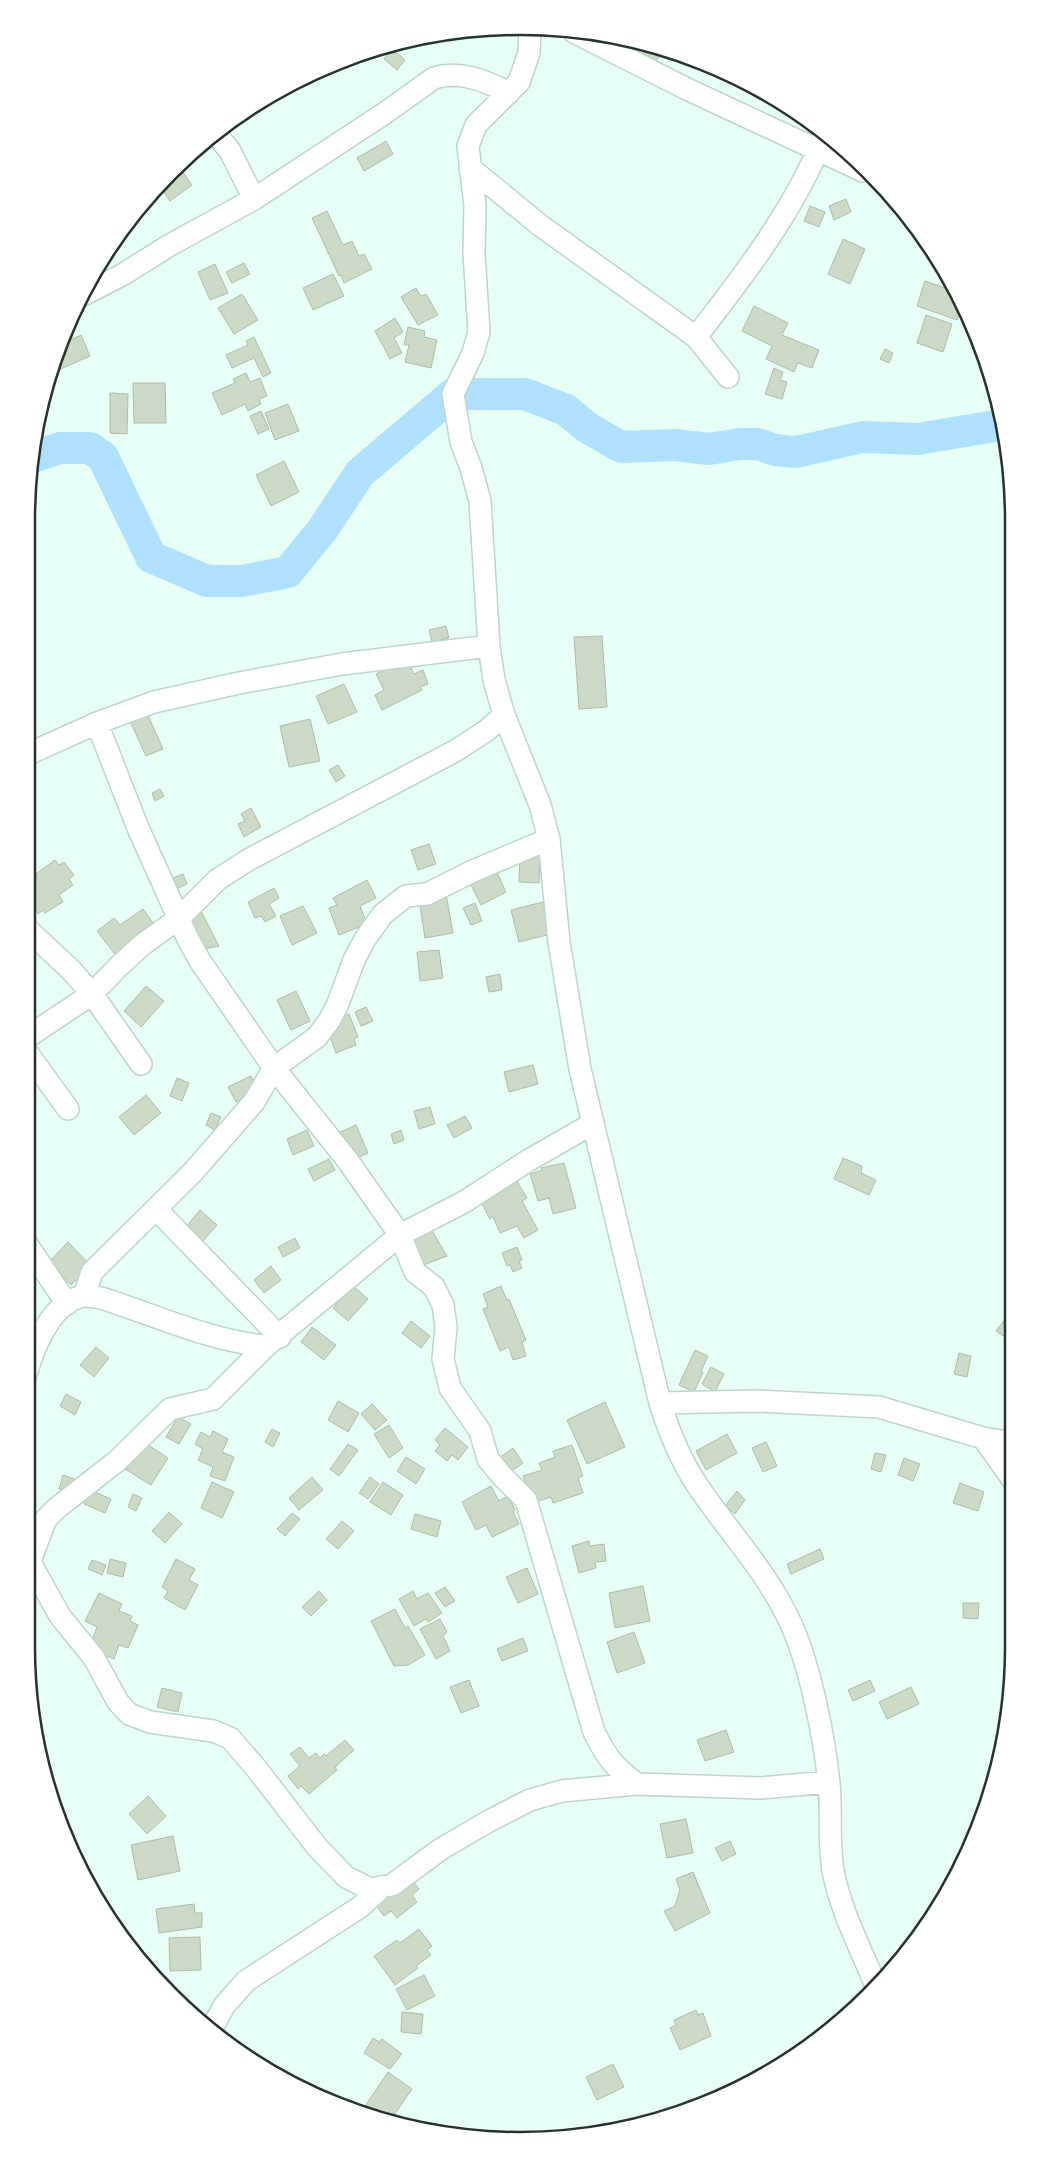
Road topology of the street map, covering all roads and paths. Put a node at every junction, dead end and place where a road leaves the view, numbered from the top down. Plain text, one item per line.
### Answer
1 (530, 35) edge
2 (590, 40) edge
3 (508, 93) junction
4 (220, 139) edge
5 (822, 142) edge
6 (837, 153) edge
7 (470, 168) junction
8 (254, 199) junction
9 (93, 290) edge
10 (696, 337) junction
11 (728, 377) dead end
12 (489, 646) junction
13 (504, 715) junction
14 (97, 723) junction
15 (35, 751) edge
16 (549, 839) junction
17 (178, 919) junction
18 (35, 936) edge
19 (92, 994) junction
20 (35, 1032) edge
21 (35, 1064) edge
22 (141, 1064) dead end
23 (274, 1068) junction
24 (68, 1109) dead end
25 (592, 1124) junction
26 (157, 1210) junction
27 (400, 1235) junction
28 (35, 1253) edge
29 (75, 1300) junction
30 (273, 1342) junction
31 (35, 1346) edge
32 (660, 1403) junction
33 (983, 1438) junction
34 (1005, 1442) edge
35 (1005, 1469) edge
36 (35, 1546) edge
37 (35, 1575) edge
38 (829, 1782) junction
39 (637, 1784) junction
40 (381, 1888) junction
41 (873, 1979) edge
42 (214, 2024) edge

1 - 3 street
2 - 5 street
3 - 7 street
3 - 8 street
4 - 8 street
5 - 6 street
5 - 10 street
7 - 10 street
7 - 12 street
8 - 9 street
10 - 11 street
12 - 13 street
12 - 14 street
13 - 16 street
13 - 17 street
14 - 15 street
14 - 17 street
16 - 23 street
16 - 25 street
17 - 19 street
17 - 23 street
18 - 19 street
19 - 20 street
19 - 22 street
21 - 24 street
23 - 26 street
23 - 27 street
25 - 27 street
25 - 32 street
26 - 29 street
26 - 30 street
27 - 30 street
27 - 39 street
28 - 29 street
29 - 30 street
29 - 31 street
30 - 36 street
32 - 33 street
32 - 38 street
33 - 34 street
33 - 35 street
37 - 40 street
38 - 39 street
38 - 41 street
39 - 40 street
40 - 42 street

